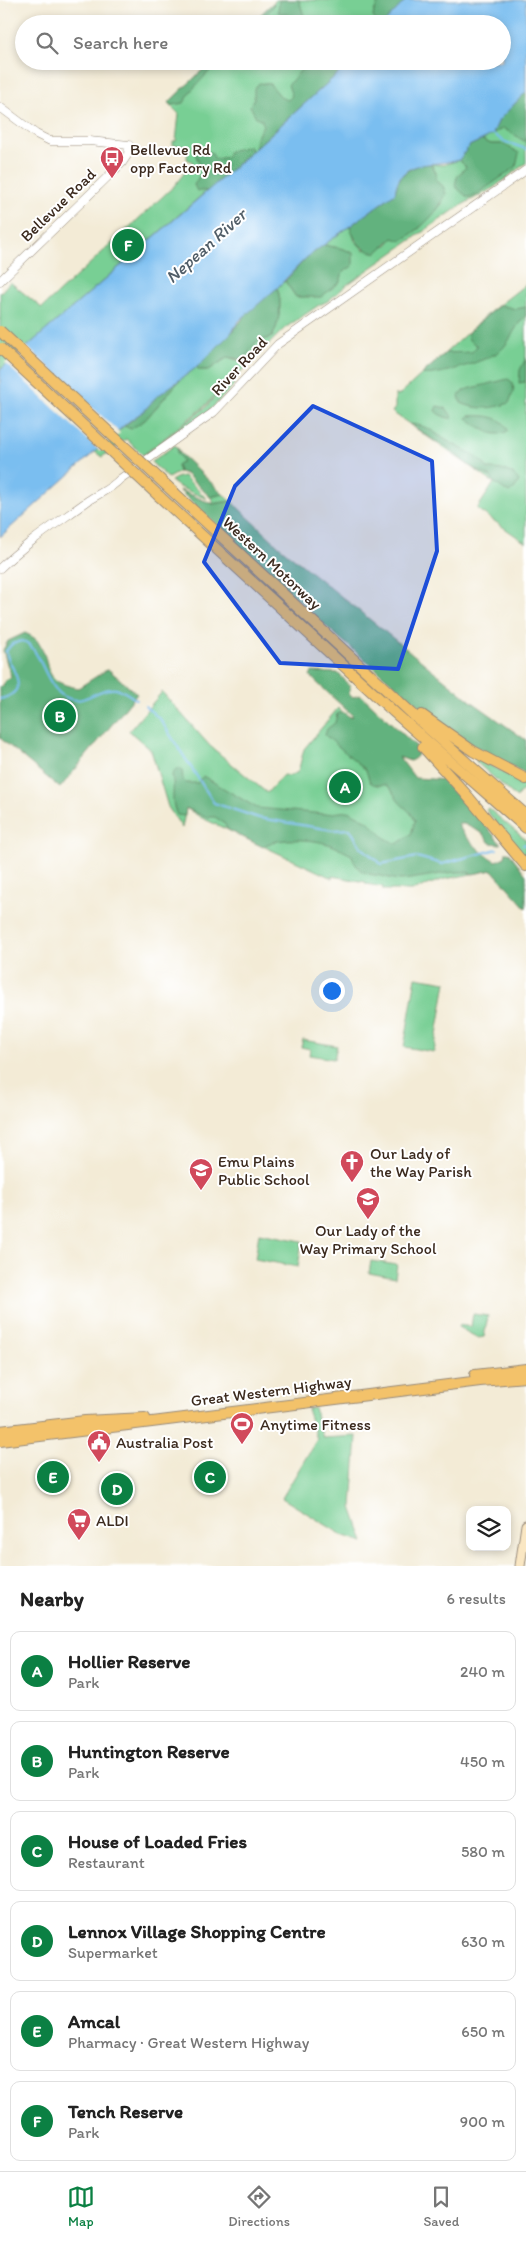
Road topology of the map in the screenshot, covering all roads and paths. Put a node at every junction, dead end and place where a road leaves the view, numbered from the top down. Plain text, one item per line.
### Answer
1 (0, 107) edge
2 (526, 170) edge
3 (0, 281) edge
4 (0, 331) edge
5 (0, 348) edge
6 (0, 568) edge
7 (335, 643) junction
8 (326, 651) junction
9 (526, 779) edge
10 (526, 815) edge
11 (525, 827) edge
12 (523, 862) edge
13 (526, 1369) edge
14 (526, 1377) edge
15 (383, 1392) junction
16 (163, 1419) junction
17 (0, 1431) edge
18 (0, 1441) edge
19 (526, 1525) edge
20 (520, 1566) edge

1 - 3 street, Bellevue Road
2 - 6 street, River Road
4 - 7 highway, Western Motorway, bridge
5 - 8 highway, Western Motorway, bridge
7 - 9 highway
7 - 10 highway, Western Motorway
8 - 11 highway, Western Motorway
8 - 12 highway
13 - 15 highway, Great Western Highway
14 - 15 highway, Great Western Highway
15 - 16 highway, Great Western Highway
16 - 17 highway, Great Western Highway
16 - 18 highway, Great Western Highway
19 - 20 main road

